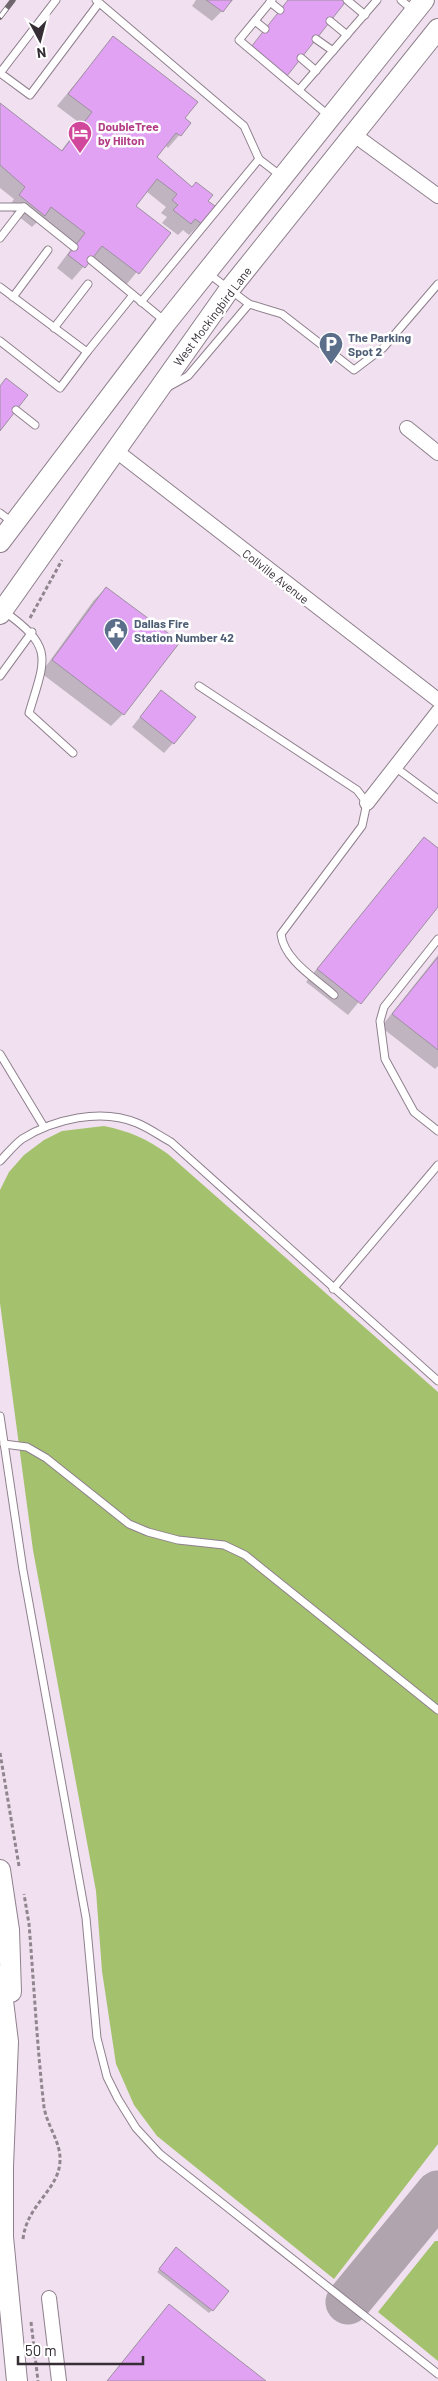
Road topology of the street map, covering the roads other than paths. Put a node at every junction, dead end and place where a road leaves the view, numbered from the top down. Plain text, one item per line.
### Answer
1 (56, 0) edge
2 (347, 0) edge
3 (377, 0) edge
4 (271, 1) edge
5 (98, 2) edge
6 (413, 4) edge
7 (280, 10) dead end
8 (365, 15) junction
9 (255, 21) junction
10 (330, 21) dead end
11 (265, 29) dead end
12 (438, 29) edge
13 (347, 35) junction
14 (316, 39) dead end
15 (333, 51) junction
16 (301, 58) dead end
17 (316, 71) junction
18 (0, 73) edge
19 (299, 90) junction
20 (331, 118) junction
21 (353, 134) junction
22 (259, 159) junction
23 (284, 178) junction
24 (438, 196) edge
25 (0, 207) edge
26 (24, 207) junction
27 (0, 238) edge
28 (74, 247) dead end
29 (48, 250) dead end
30 (91, 260) dead end
31 (206, 272) junction
32 (88, 284) dead end
33 (438, 284) edge
34 (0, 287) edge
35 (229, 290) junction
36 (133, 295) junction
37 (13, 297) junction
38 (141, 302) junction
39 (249, 304) junction
40 (166, 323) junction
41 (54, 328) junction
42 (0, 341) edge
43 (191, 344) junction
44 (87, 352) junction
45 (154, 394) junction
46 (16, 410) dead end
47 (36, 425) dead end
48 (407, 428) dead end
49 (115, 450) junction
50 (438, 453) edge
51 (7, 518) edge
52 (0, 542) edge
53 (1, 611) edge
54 (32, 632) junction
55 (0, 676) edge
56 (199, 686) dead end
57 (438, 700) edge
58 (438, 712) edge
59 (73, 753) dead end
60 (396, 766) junction
61 (438, 799) edge
62 (367, 803) junction
63 (438, 939) edge
64 (334, 995) dead end
65 (0, 1054) edge
66 (44, 1127) junction
67 (438, 1131) edge
68 (0, 1161) edge
69 (438, 1165) edge
70 (333, 1289) junction
71 (438, 1381) edge
72 (0, 1416) edge
73 (4, 1444) junction
74 (438, 1710) edge
75 (10, 1869) edge
76 (0, 1976) edge
77 (8, 2042) junction
78 (49, 2298) dead end
79 (438, 2374) edge
80 (17, 2381) edge
81 (59, 2381) edge

1 - 18 lane
2 - 8 lane
3 - 8 lane
4 - 7 lane
4 - 9 lane
5 - 18 lane
5 - 22 lane
6 - 20 main road
8 - 13 lane
9 - 11 lane
9 - 19 lane
10 - 13 lane
12 - 21 main road, West Mockingbird Lane
13 - 15 lane
14 - 15 lane
15 - 17 lane
16 - 17 lane
17 - 19 lane
19 - 20 lane
20 - 21 main road
20 - 23 main road
21 - 24 street
21 - 35 main road, West Mockingbird Lane
22 - 23 lane
22 - 38 lane
23 - 31 main road
25 - 26 lane
26 - 27 lane
26 - 28 lane
29 - 37 lane
30 - 36 lane
31 - 35 lane
31 - 40 main road
32 - 41 lane
33 - 39 lane
34 - 37 lane
35 - 39 lane
35 - 43 main road, West Mockingbird Lane
36 - 38 lane
36 - 44 lane
37 - 41 lane
38 - 40 lane
39 - 45 lane
40 - 43 main road
40 - 51 main road
41 - 44 lane
42 - 44 lane
43 - 45 main road, West Mockingbird Lane
45 - 49 main road, West Mockingbird Lane
46 - 47 lane
48 - 50 street
49 - 53 main road, West Mockingbird Lane
49 - 57 street, Collville Avenue
51 - 52 main road
53 - 54 lane
54 - 55 lane
54 - 59 lane
56 - 62 lane
58 - 60 street
60 - 61 lane
60 - 62 street
62 - 64 lane
63 - 67 lane
65 - 66 lane
66 - 68 lane
66 - 70 lane
69 - 70 lane
70 - 71 lane
72 - 73 lane
73 - 74 lane
73 - 79 lane
75 - 77 main road
76 - 77 main road
77 - 80 main road
78 - 81 street

